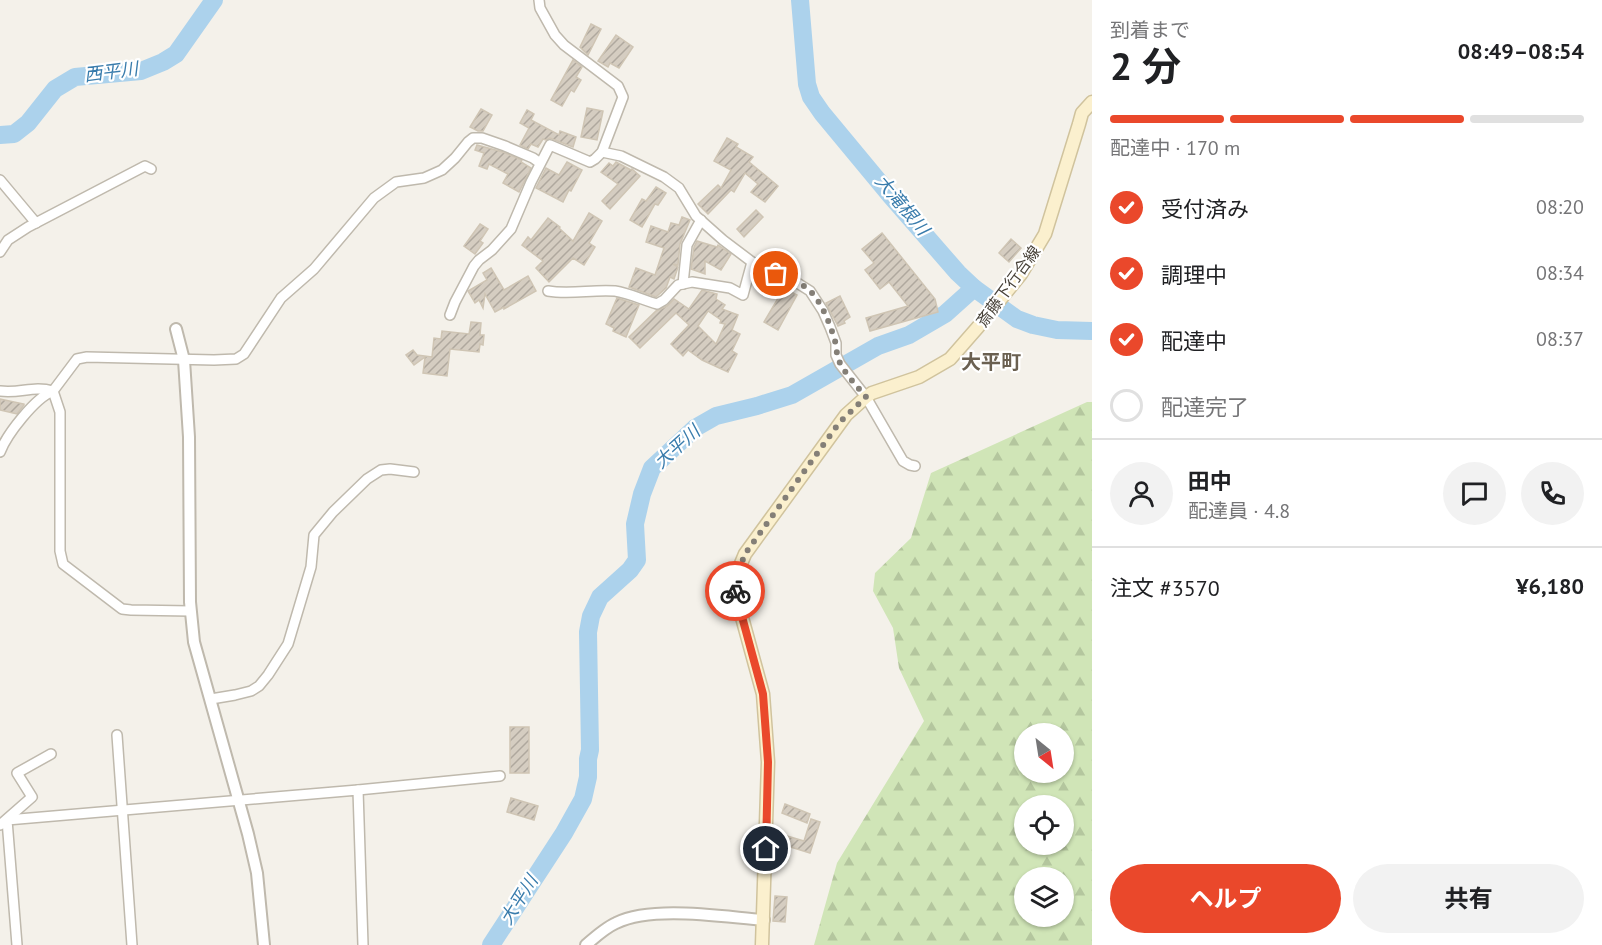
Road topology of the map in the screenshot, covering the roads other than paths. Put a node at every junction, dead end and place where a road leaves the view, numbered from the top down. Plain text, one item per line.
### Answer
1 (539, 0) edge
2 (1092, 102) edge
3 (602, 152) junction
4 (540, 163) junction
5 (151, 169) dead end
6 (0, 180) edge
7 (701, 220) junction
8 (36, 223) junction
9 (0, 252) edge
10 (752, 262) junction
11 (682, 284) junction
12 (548, 291) dead end
13 (450, 315) dead end
14 (176, 329) dead end
15 (184, 360) junction
16 (0, 391) edge
17 (53, 391) junction
18 (866, 397) junction
19 (0, 452) edge
20 (915, 466) dead end
21 (414, 472) dead end
22 (190, 611) junction
23 (211, 699) junction
24 (117, 735) dead end
25 (51, 754) dead end
26 (500, 776) dead end
27 (358, 790) junction
28 (239, 799) junction
29 (121, 810) junction
30 (3, 822) edge
31 (764, 920) junction
32 (17, 945) edge
33 (132, 945) edge
34 (264, 945) edge
35 (363, 945) edge
36 (586, 945) edge
37 (762, 945) edge

1 - 3 street
2 - 18 main road, 斎藤下行合線
3 - 4 street
3 - 7 street
4 - 13 street
4 - 15 street
5 - 8 street
6 - 8 street
7 - 10 street
7 - 11 street
8 - 9 street
10 - 11 street
10 - 18 street
11 - 12 street
14 - 15 street
15 - 17 street
15 - 22 street
16 - 17 street
17 - 19 street
17 - 22 street
18 - 20 street
18 - 31 main road, 斎藤下行合線
21 - 23 street
22 - 23 street
23 - 28 street
24 - 29 street
25 - 30 street
26 - 27 street
27 - 28 street
27 - 35 street
28 - 29 street
28 - 34 street
29 - 30 street
29 - 33 street
30 - 32 street
31 - 36 street
31 - 37 main road, 斎藤下行合線

